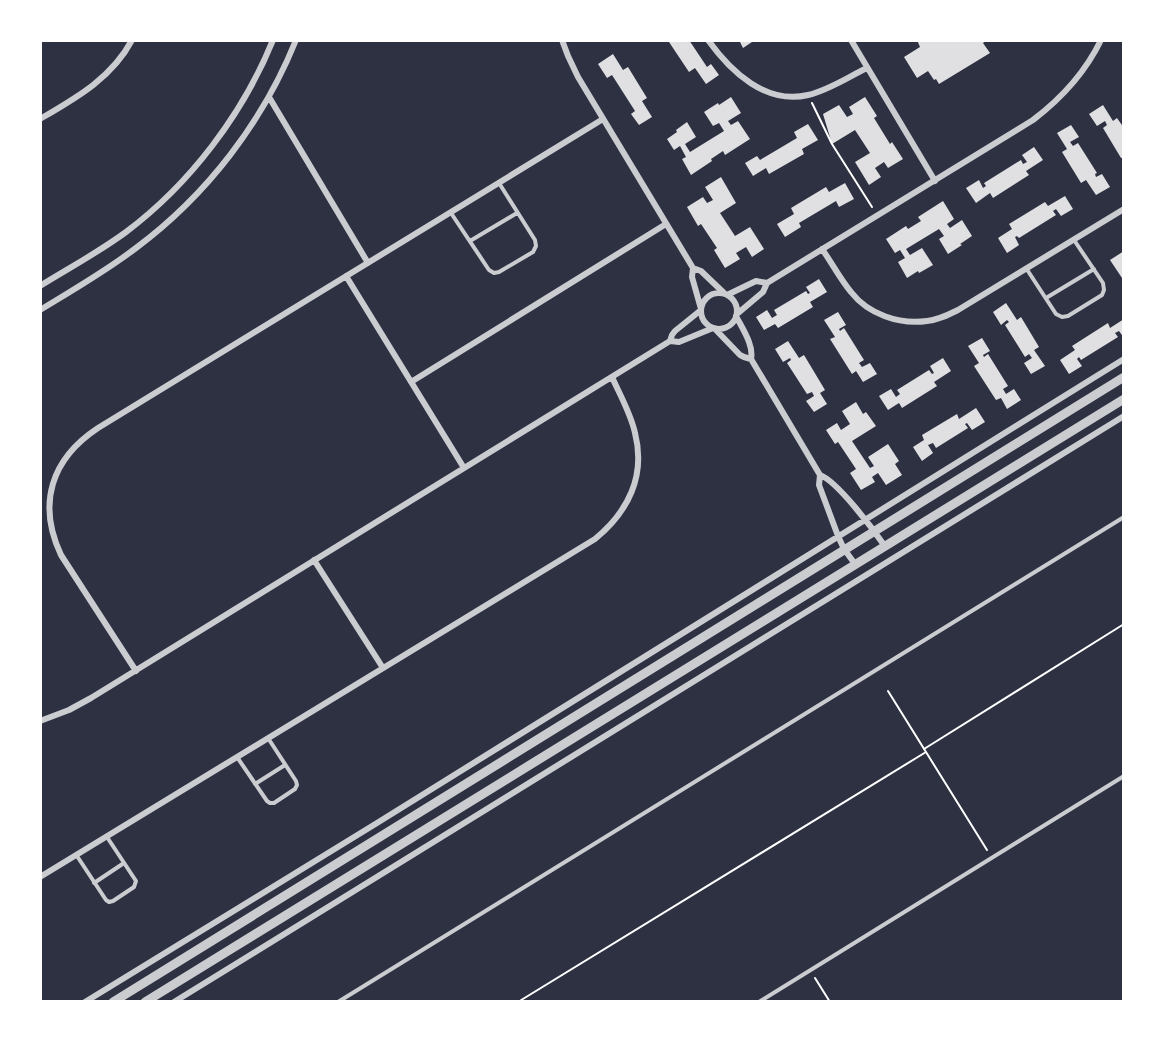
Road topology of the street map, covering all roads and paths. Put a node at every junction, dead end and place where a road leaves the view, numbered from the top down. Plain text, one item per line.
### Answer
1 (132, 40) edge
2 (273, 40) edge
3 (296, 40) edge
4 (562, 40) edge
5 (708, 40) edge
6 (851, 40) edge
7 (1101, 40) edge
8 (867, 68) junction
9 (808, 95) junction
10 (269, 97) junction
11 (40, 119) edge
12 (603, 119) junction
13 (935, 180) junction
14 (499, 182) junction
15 (1124, 208) edge
16 (451, 212) junction
17 (518, 213) junction
18 (877, 215) junction
19 (666, 224) junction
20 (1074, 239) junction
21 (470, 241) junction
22 (822, 249) junction
23 (368, 263) junction
24 (693, 268) junction
25 (1026, 268) junction
26 (1094, 269) junction
27 (346, 276) junction
28 (767, 283) junction
29 (40, 286) edge
30 (725, 294) junction
31 (1046, 298) junction
32 (40, 310) edge
33 (701, 310) junction
34 (737, 315) junction
35 (714, 328) junction
36 (670, 341) junction
37 (751, 359) junction
38 (1124, 359) edge
39 (612, 377) junction
40 (1124, 377) edge
41 (411, 382) junction
42 (1124, 399) edge
43 (1124, 416) edge
44 (464, 468) junction
45 (820, 475) junction
46 (1124, 518) edge
47 (865, 519) junction
48 (874, 531) junction
49 (837, 536) junction
50 (884, 545) junction
51 (844, 549) junction
52 (314, 561) junction
53 (855, 564) junction
54 (1124, 624) edge
55 (382, 668) junction
56 (136, 670) junction
57 (888, 691) dead end
58 (40, 722) edge
59 (268, 738) junction
60 (925, 750) junction
61 (237, 757) junction
62 (285, 765) junction
63 (1124, 776) edge
64 (255, 784) junction
65 (107, 836) junction
66 (76, 855) junction
67 (992, 857) junction
68 (124, 863) junction
69 (40, 877) edge
70 (94, 883) junction
71 (810, 970) junction
72 (85, 1002) edge
73 (113, 1002) edge
74 (145, 1002) edge
75 (174, 1002) edge
76 (338, 1002) edge
77 (518, 1002) edge
78 (759, 1002) edge
79 (830, 1002) edge

1 - 11 street
2 - 29 street
3 - 10 street
4 - 12 street
5 - 9 street
6 - 8 street
7 - 13 street
8 - 9 street
8 - 13 street
9 - 18 path
10 - 23 street
10 - 32 street
12 - 14 street
12 - 19 street
13 - 18 street
14 - 16 street
14 - 17 lane
15 - 20 street
16 - 21 lane
16 - 23 street
17 - 21 lane
17 - 21 lane
18 - 22 street
19 - 24 street
19 - 41 street
20 - 25 street
20 - 26 lane
22 - 25 street
22 - 28 street
23 - 27 street
24 - 30 street
24 - 33 street
25 - 31 lane
26 - 31 lane
26 - 31 lane
27 - 41 street
27 - 56 street
28 - 30 street
28 - 34 street
30 - 33 street
30 - 34 street
33 - 35 street
33 - 36 street
34 - 35 street
34 - 37 street
35 - 36 street
35 - 37 street
36 - 39 street
37 - 45 street
38 - 47 street
39 - 44 street
39 - 55 street
40 - 48 street
41 - 44 street
42 - 50 street
43 - 75 street
44 - 52 street
45 - 47 street
45 - 49 street
46 - 76 lane
47 - 48 street
47 - 49 street
48 - 50 street
48 - 51 street
49 - 51 street
49 - 72 street
50 - 53 street
51 - 53 street
51 - 73 street
52 - 55 street
52 - 56 street
53 - 74 street
54 - 60 path
55 - 59 street
56 - 58 street
57 - 60 path
59 - 61 street
59 - 62 lane
60 - 67 path
60 - 77 path
61 - 64 lane
61 - 65 street
62 - 64 lane
62 - 64 lane
63 - 67 lane
65 - 66 street
65 - 68 lane
66 - 69 street
66 - 70 lane
67 - 71 lane
68 - 70 lane
68 - 70 lane
71 - 78 lane
71 - 79 path

